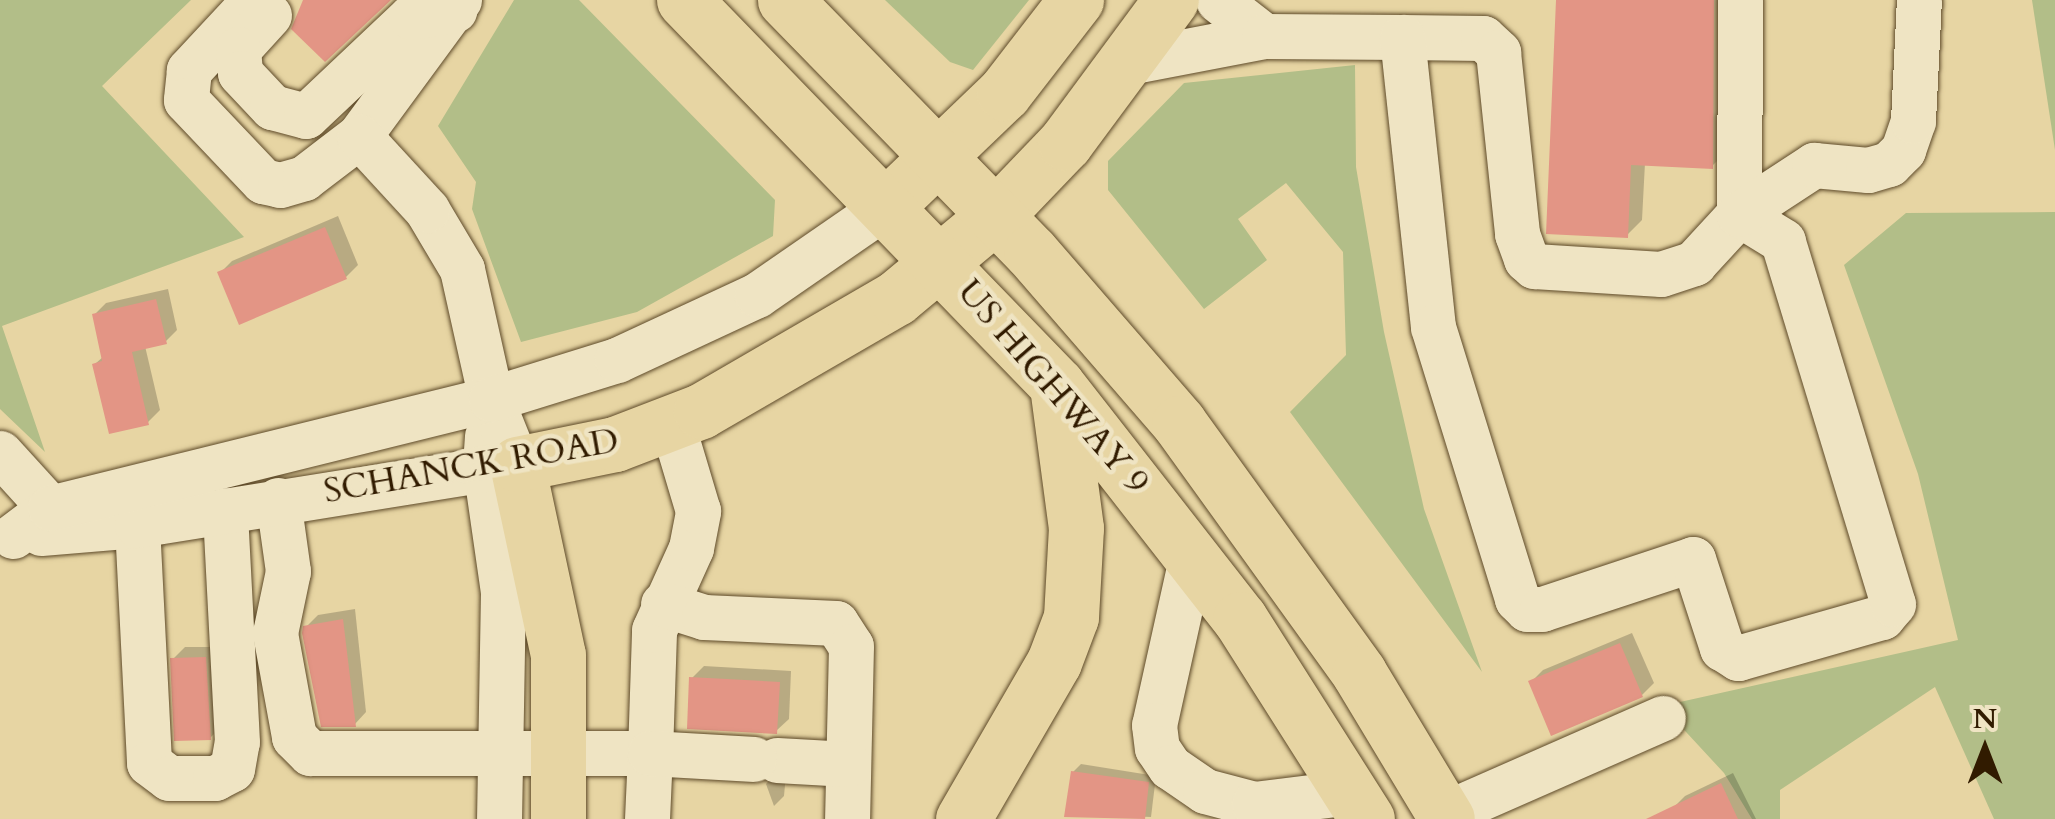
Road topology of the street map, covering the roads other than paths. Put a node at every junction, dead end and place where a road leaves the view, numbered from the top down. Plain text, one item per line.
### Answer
1 (254, 0) edge
2 (285, 0) edge
3 (684, 0) edge
4 (784, 0) edge
5 (1076, 0) edge
6 (1170, 0) edge
7 (1218, 0) edge
8 (1740, 0) edge
9 (1919, 0) edge
10 (456, 5) edge
11 (1383, 24) edge
12 (1264, 36) junction
13 (1129, 62) junction
14 (358, 136) junction
15 (940, 157) junction
16 (1739, 193) junction
17 (886, 206) junction
18 (996, 214) junction
19 (944, 262) junction
20 (1057, 384) junction
21 (491, 399) junction
22 (672, 424) junction
23 (0, 453) edge
24 (501, 465) junction
25 (278, 500) junction
26 (50, 508) junction
27 (225, 510) junction
28 (137, 524) junction
29 (7, 537) edge
30 (1192, 554) junction
31 (662, 604) junction
32 (1663, 718) dead end
33 (503, 749) junction
34 (562, 749) junction
35 (650, 754) junction
36 (848, 764) junction
37 (1359, 806) edge
38 (1446, 816) edge
39 (499, 819) edge
40 (558, 819) edge
41 (647, 819) edge
42 (846, 819) edge
43 (962, 819) edge

1 - 14 street
2 - 10 street
3 - 17 main road, US HIGHWAY 9
4 - 15 main road, US HIGHWAY 9
5 - 15 main road
6 - 13 main road, SCHANCK ROAD
7 - 12 street
8 - 16 street
9 - 16 street
10 - 14 street
11 - 12 street
11 - 16 street
11 - 16 street
12 - 13 street
13 - 18 main road, SCHANCK ROAD
14 - 21 street
15 - 17 main road
15 - 18 main road, US HIGHWAY 9
17 - 19 main road, US HIGHWAY 9
17 - 21 street, SCHANCK ROAD
18 - 19 main road, SCHANCK ROAD
18 - 38 main road, US HIGHWAY 9
19 - 20 main road, US HIGHWAY 9
19 - 22 main road, SCHANCK ROAD
20 - 30 main road, US HIGHWAY 9
20 - 43 main road
21 - 24 street
21 - 26 street, SCHANCK ROAD
22 - 24 main road, SCHANCK ROAD
22 - 31 street
23 - 26 street
24 - 25 street, SCHANCK ROAD
24 - 33 street
24 - 34 main road
25 - 27 street, SCHANCK ROAD
25 - 33 street
26 - 29 street, SCHANCK ROAD
27 - 28 street, SCHANCK ROAD
27 - 28 street
28 - 29 street, SCHANCK ROAD
30 - 37 main road, US HIGHWAY 9
30 - 37 street
31 - 35 street
31 - 36 street
32 - 38 street
33 - 34 street
33 - 39 street
34 - 35 street
34 - 40 main road
35 - 36 street
35 - 41 street
36 - 42 street

